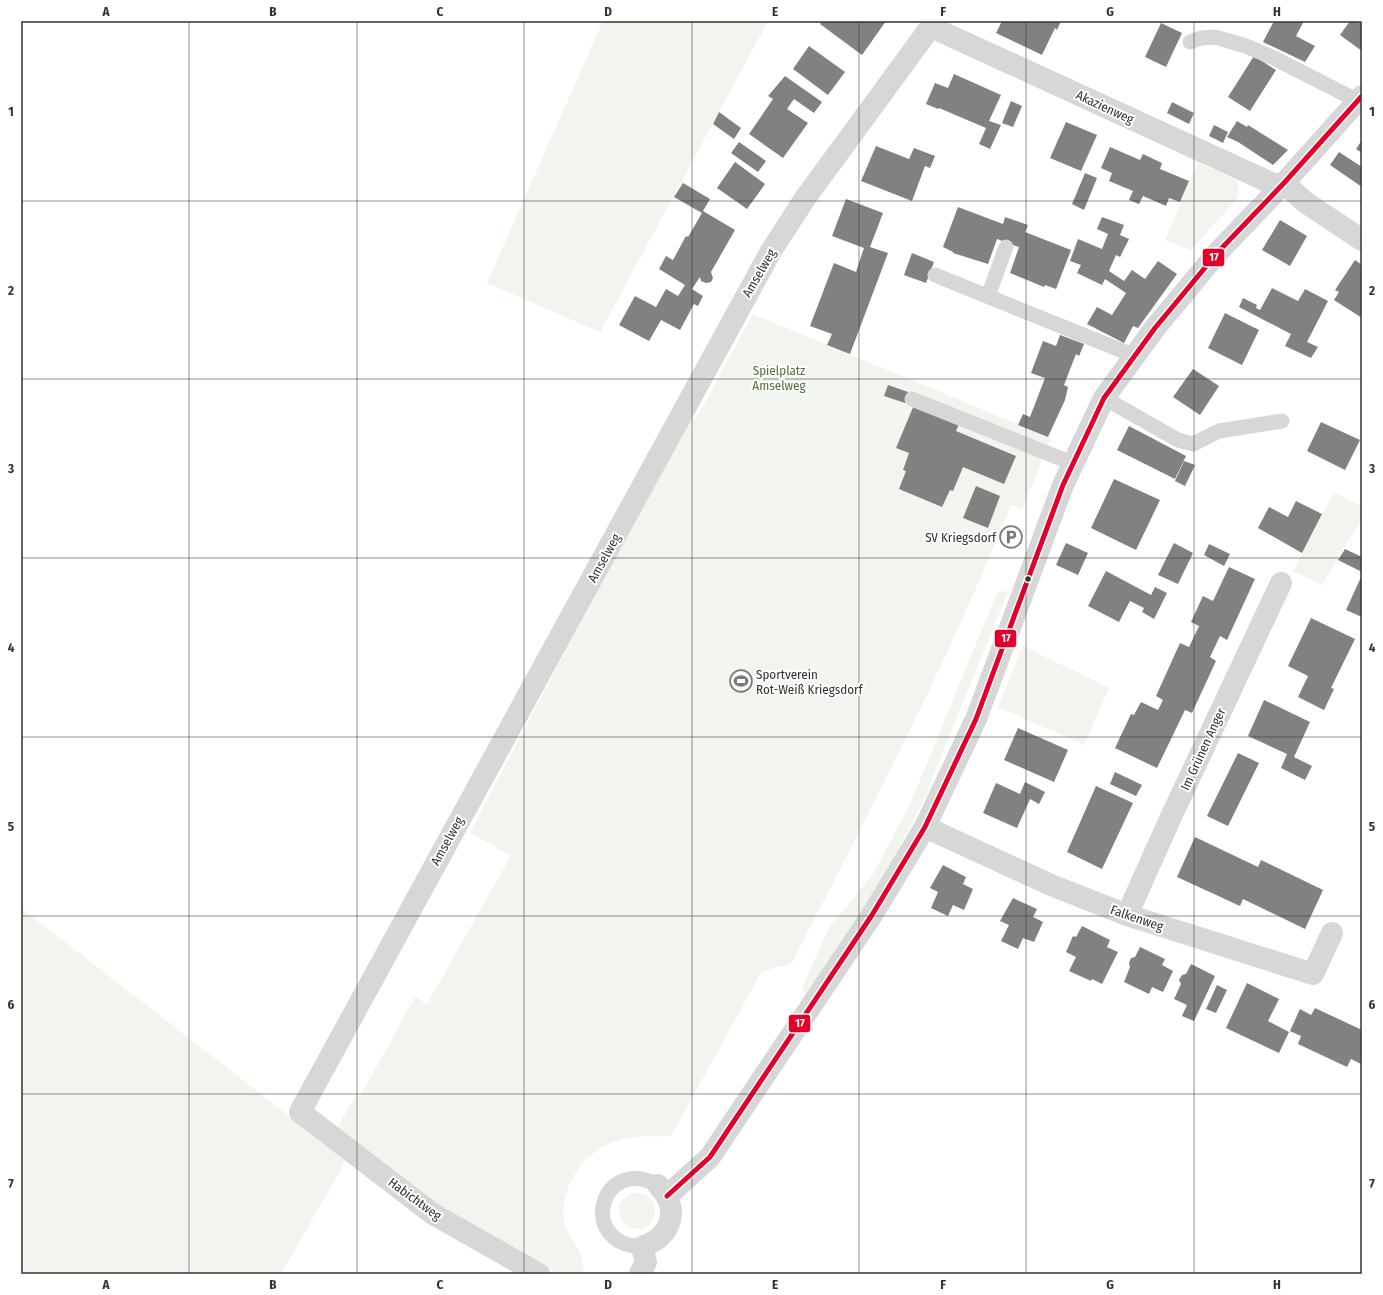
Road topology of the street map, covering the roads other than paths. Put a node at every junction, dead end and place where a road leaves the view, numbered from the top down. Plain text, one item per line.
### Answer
1 (933, 24) edge
2 (1190, 42) dead end
3 (1360, 99) edge
4 (1282, 185) junction
5 (1362, 240) edge
6 (1006, 247) dead end
7 (935, 275) dead end
8 (988, 296) junction
9 (1135, 356) junction
10 (1104, 398) junction
11 (912, 399) dead end
12 (1282, 421) dead end
13 (1072, 463) junction
14 (1281, 583) dead end
15 (926, 827) junction
16 (1127, 916) junction
17 (1332, 933) dead end
18 (300, 1112) joint
19 (663, 1190) junction
20 (642, 1247) junction
21 (539, 1274) edge
22 (640, 1274) edge

1 - 4 street, Akazienweg
1 - 18 street, Amselweg
2 - 3 lane
3 - 4 street
4 - 5 street, Akazienweg
4 - 9 street
6 - 8 lane
7 - 8 lane
8 - 9 lane
9 - 10 street
10 - 12 lane
10 - 13 street
11 - 13 lane
13 - 15 street
14 - 16 street, Im Grünen Anger
15 - 16 street, Falkenweg
15 - 19 street
16 - 17 street, Falkenweg
18 - 21 street, Habichtweg
19 - 20 street
19 - 20 lane
20 - 22 street

